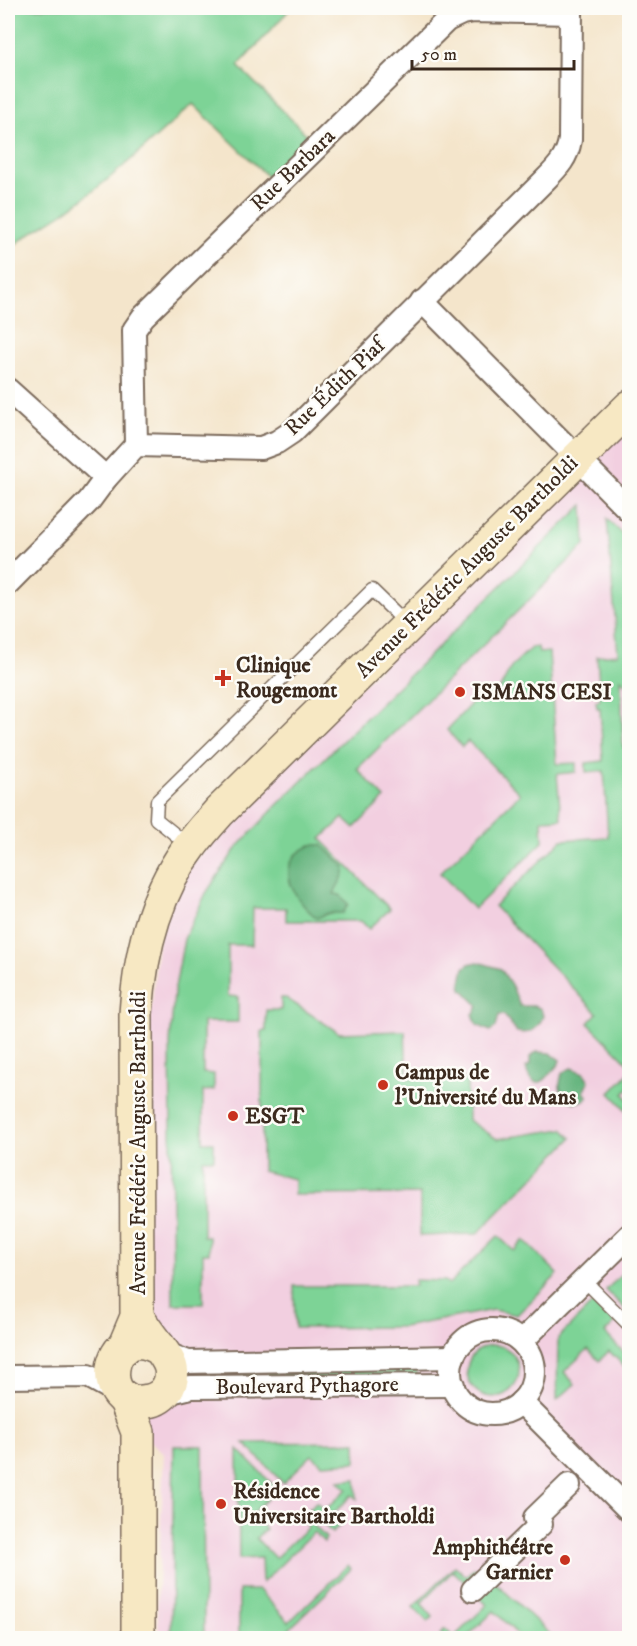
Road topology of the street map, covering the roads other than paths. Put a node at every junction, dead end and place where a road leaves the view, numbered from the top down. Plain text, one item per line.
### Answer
1 (571, 10) edge
2 (422, 301) junction
3 (8, 390) edge
4 (630, 407) edge
5 (136, 445) junction
6 (578, 458) junction
7 (106, 478) junction
8 (630, 511) edge
9 (8, 583) edge
10 (408, 625) junction
11 (191, 845) junction
12 (630, 1235) edge
13 (584, 1280) junction
14 (137, 1317) junction
15 (630, 1326) edge
16 (522, 1341) junction
17 (162, 1351) junction
18 (120, 1352) junction
19 (453, 1357) junction
20 (88, 1376) junction
21 (8, 1377) edge
22 (453, 1385) junction
23 (140, 1396) junction
24 (521, 1402) junction
25 (569, 1485) dead end
26 (630, 1510) edge
27 (473, 1590) dead end
28 (138, 1638) edge

1 - 2 street, Rue Édith Piaf
1 - 5 street, Rue Barbara
2 - 5 street, Rue Édith Piaf
2 - 6 street
3 - 7 street
4 - 6 street, Avenue Frédéric Auguste Bartholdi
5 - 7 street
6 - 8 street
6 - 10 street, Avenue Frédéric Auguste Bartholdi
7 - 9 street
10 - 11 street, Avenue Frédéric Auguste Bartholdi
10 - 11 lane
11 - 14 street, Avenue Frédéric Auguste Bartholdi
12 - 13 street
13 - 15 lane
13 - 16 street
14 - 17 street, Avenue Frédéric Auguste Bartholdi
14 - 18 street, Avenue Frédéric Auguste Bartholdi
16 - 19 street
16 - 24 street
17 - 18 street
17 - 19 street, Boulevard Pythagore
17 - 23 street, Avenue Frédéric Auguste Bartholdi
18 - 20 street
18 - 23 street, Avenue Frédéric Auguste Bartholdi
19 - 22 street
20 - 21 street
20 - 23 street
22 - 23 street, Boulevard Pythagore
22 - 24 street
23 - 28 street, Avenue Frédéric Auguste Bartholdi
24 - 26 street
25 - 27 street

